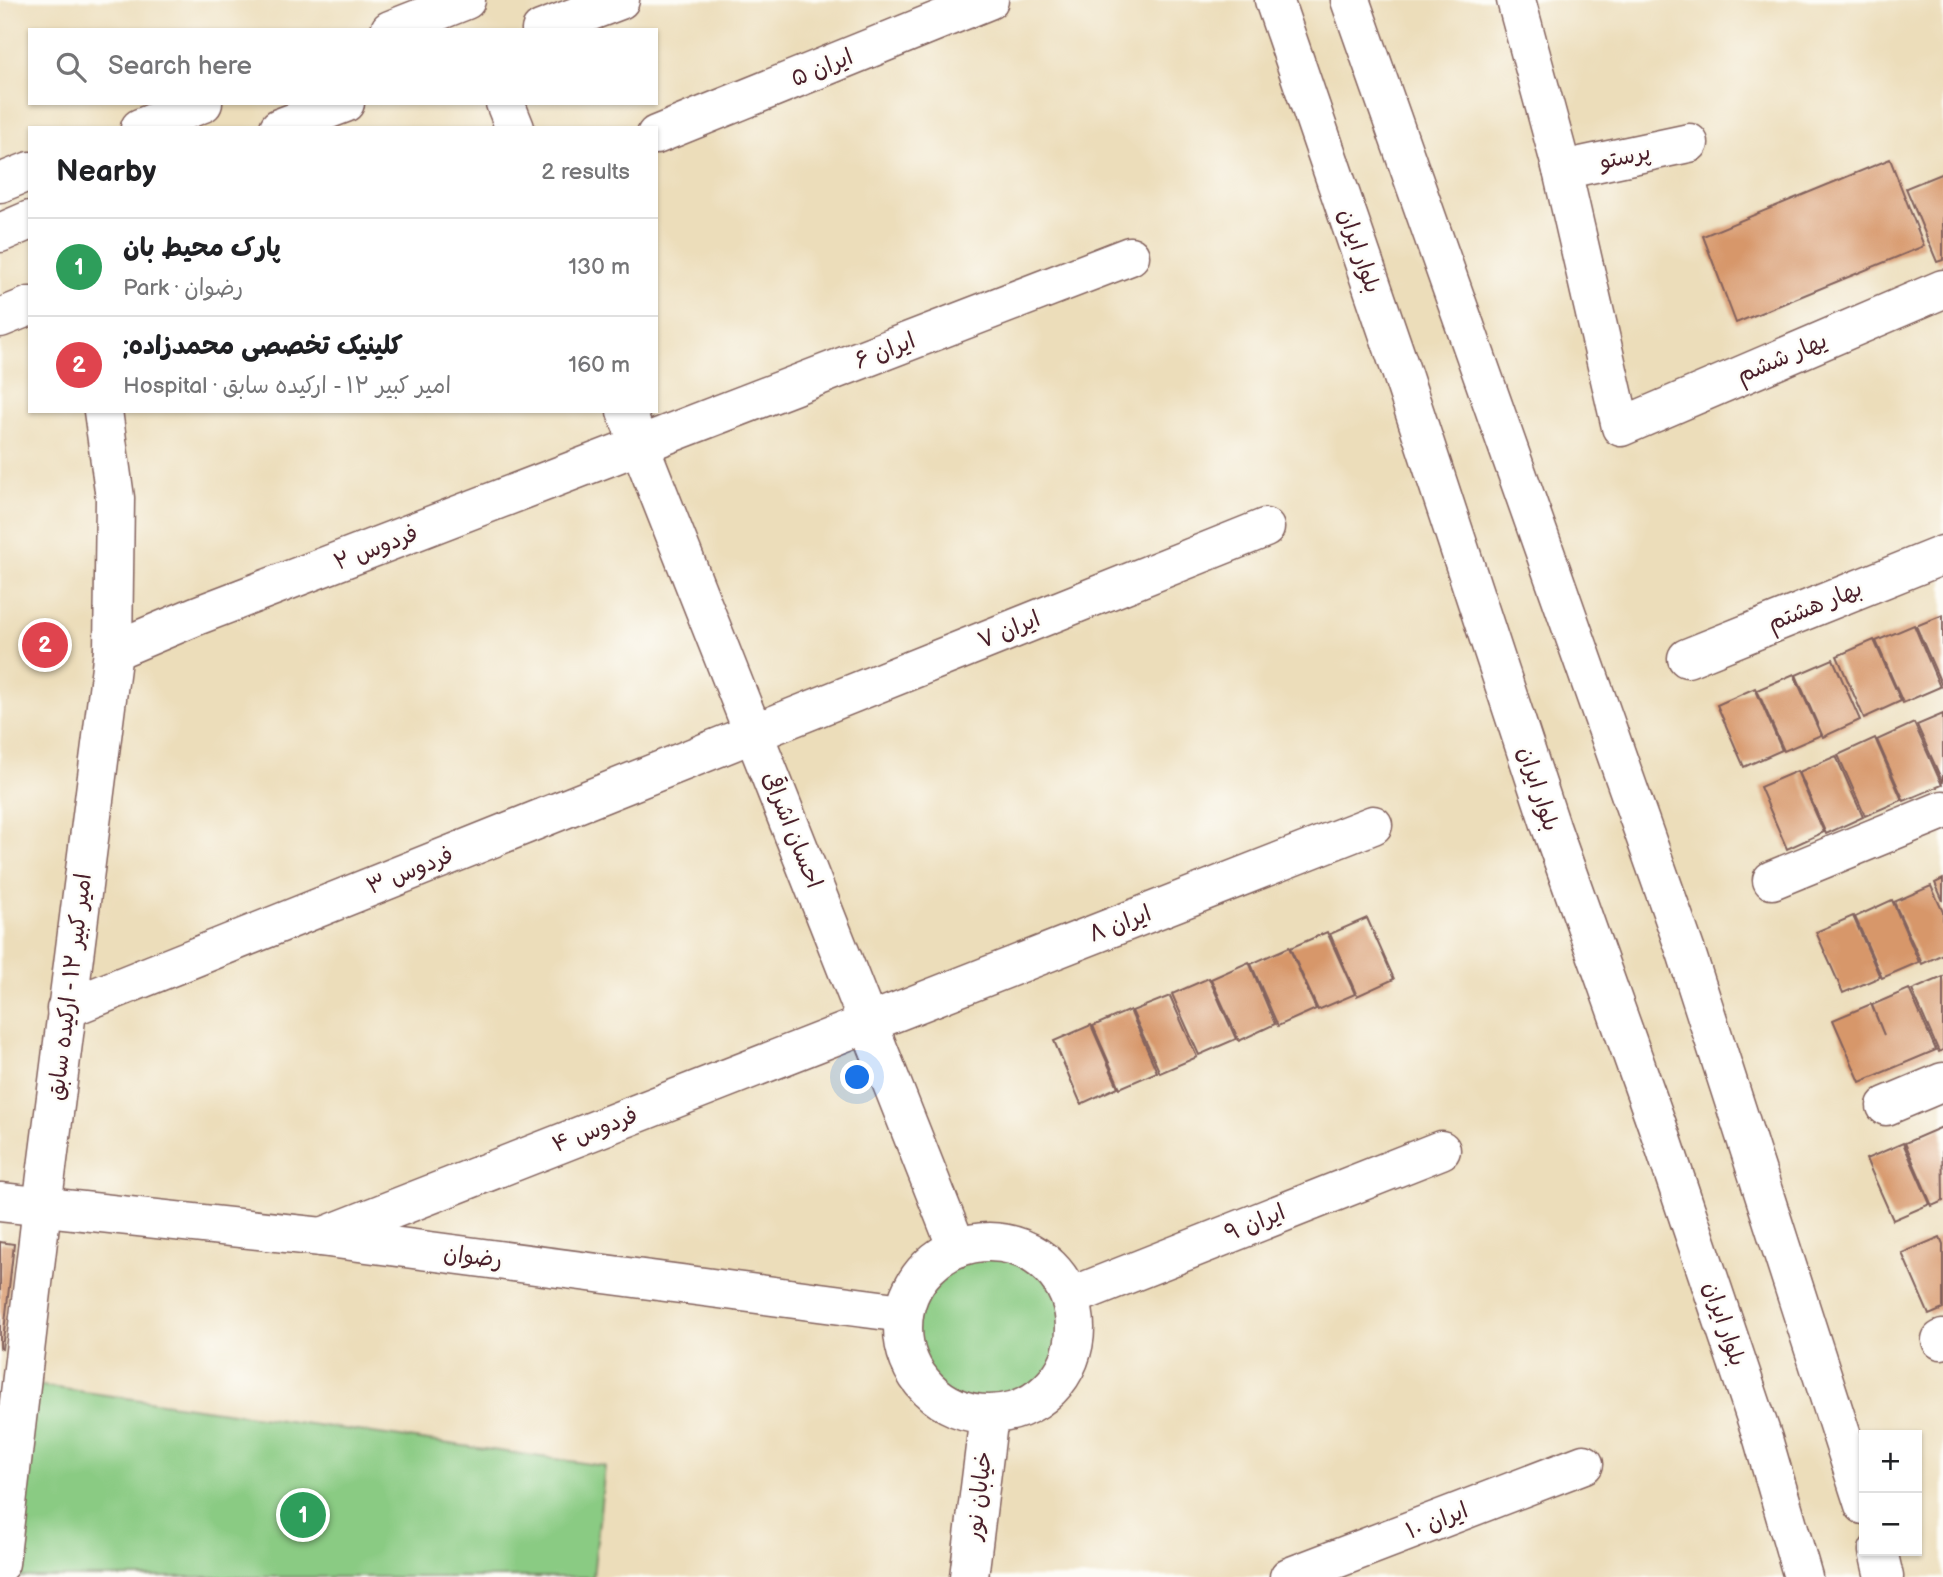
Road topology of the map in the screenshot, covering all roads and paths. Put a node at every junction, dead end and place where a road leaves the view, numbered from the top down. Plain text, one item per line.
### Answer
1 (620, 0) edge
2 (989, 0) edge
3 (1274, 0) edge
4 (1350, 0) edge
5 (1516, 0) edge
6 (463, 1) edge
7 (395, 28) edge
8 (546, 28) edge
9 (198, 105) edge
10 (340, 105) edge
11 (506, 105) edge
12 (145, 126) edge
13 (284, 126) edge
14 (514, 126) edge
15 (658, 134) edge
16 (1689, 143) dead end
17 (1562, 170) junction
18 (28, 172) edge
19 (0, 183) edge
20 (1130, 256) dead end
21 (1943, 289) edge
22 (28, 307) edge
23 (0, 317) edge
24 (103, 413) edge
25 (627, 413) edge
26 (640, 446) junction
27 (1265, 528) dead end
28 (1943, 555) edge
29 (113, 651) junction
30 (1687, 658) dead end
31 (753, 732) junction
32 (1943, 810) edge
33 (1373, 825) dead end
34 (1772, 880) dead end
35 (66, 1009) junction
36 (868, 1023) junction
37 (1943, 1082) edge
38 (1886, 1106) dead end
39 (1441, 1150) dead end
40 (0, 1202) edge
41 (42, 1207) junction
42 (321, 1237) junction
43 (957, 1248) junction
44 (1070, 1297) junction
45 (903, 1313) junction
46 (989, 1415) junction
47 (1584, 1464) dead end
48 (1860, 1493) edge
49 (1879, 1556) edge
50 (0, 1563) edge
51 (969, 1577) edge
52 (1289, 1577) edge
53 (1803, 1577) edge
54 (1884, 1577) edge

1 - 8 street
2 - 15 street, ایران ۵
3 - 53 street, بلوار ایران
4 - 48 street
5 - 17 street
6 - 7 street
9 - 12 street
10 - 13 street
11 - 14 street
16 - 17 street, پرستو
17 - 21 street, یهار ششم
18 - 19 street
20 - 26 street, ایران ۶
22 - 23 street
24 - 29 street, امیر کبیر ۱۲ - ارکیده سابق
25 - 26 street, احسان اشراقی
26 - 29 street, فردوس ۲
26 - 31 street, احسان اشراقی
27 - 31 street, ایران ۷
28 - 30 street, بهار هشتم
29 - 35 street, امیر کبیر ۱۲ - ارکیده سابق
31 - 35 street, فردوس ۳
31 - 36 street, احسان اشراقی
32 - 34 street
33 - 36 street, ایران ۸
35 - 41 street, امیر کبیر ۱۲ - ارکیده سابق
36 - 42 street, فردوس ۴
36 - 43 street, احسان اشراقی
37 - 38 street
39 - 44 street, ایران ۹
40 - 41 street, رضوان
41 - 42 street, رضوان
41 - 50 street, امیر کبیر ۱۲ - ارکیده سابق
42 - 45 street, رضوان
43 - 44 street
43 - 45 street
44 - 46 street
45 - 46 street
46 - 51 street, خیابان نور
47 - 52 street, ایران ۱۰
49 - 54 street

